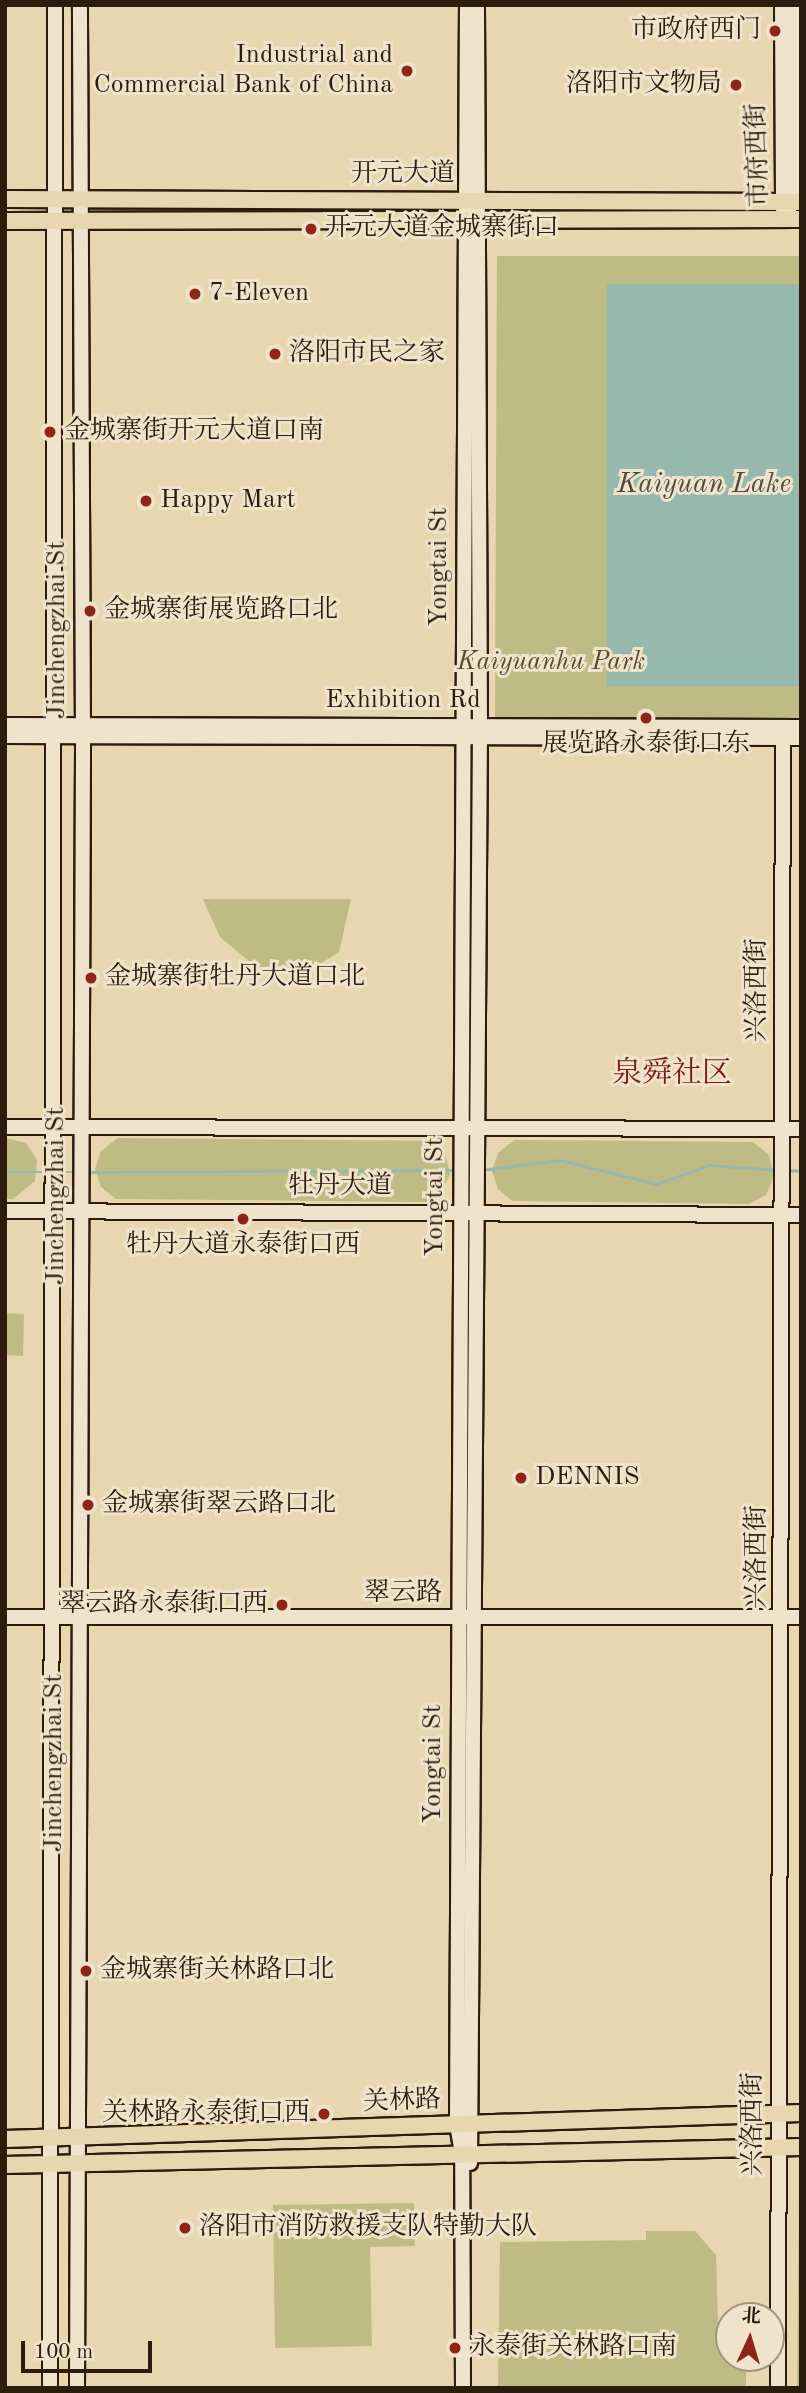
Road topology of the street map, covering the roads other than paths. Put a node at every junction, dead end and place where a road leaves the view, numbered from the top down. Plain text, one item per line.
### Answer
1 (55, 5) edge
2 (80, 5) edge
3 (467, 5) edge
4 (477, 5) edge
5 (787, 7) edge
6 (5, 199) edge
7 (55, 199) junction
8 (79, 199) junction
9 (472, 200) junction
10 (791, 202) edge
11 (472, 219) junction
12 (793, 219) edge
13 (5, 220) edge
14 (55, 221) junction
15 (80, 221) junction
16 (5, 724) edge
17 (56, 730) junction
18 (83, 730) junction
19 (464, 731) junction
20 (480, 731) junction
21 (791, 733) edge
22 (5, 736) edge
23 (5, 1127) edge
24 (54, 1127) junction
25 (82, 1127) junction
26 (461, 1127) junction
27 (477, 1127) junction
28 (791, 1129) edge
29 (5, 1211) edge
30 (53, 1211) junction
31 (80, 1211) junction
32 (460, 1212) junction
33 (476, 1212) junction
34 (790, 1215) edge
35 (5, 1617) edge
36 (54, 1621) junction
37 (80, 1621) junction
38 (466, 1622) junction
39 (791, 1622) edge
40 (5, 1625) edge
41 (788, 2113) edge
42 (465, 2125) junction
43 (77, 2137) junction
44 (49, 2138) junction
45 (5, 2139) edge
46 (788, 2148) edge
47 (466, 2153) junction
48 (77, 2163) junction
49 (50, 2164) junction
50 (5, 2165) edge
51 (50, 2388) edge
52 (77, 2388) edge
53 (463, 2388) edge
54 (470, 2388) edge
55 (778, 2388) edge
56 (785, 2388) edge

1 - 7 main road, Jinchengzhai St
2 - 8 main road, Jinchengzhai St
3 - 9 main road, Yongtai St
4 - 9 main road, Yongtai St
5 - 10 main road, 市府西街
6 - 7 main road, 开元大道
7 - 8 main road, 开元大道
7 - 14 main road, Jinchengzhai St
8 - 9 main road, 开元大道
8 - 15 main road, Jinchengzhai St
9 - 10 main road, 开元大道
9 - 11 main road, Yongtai St
10 - 12 main road, 市府西街
11 - 12 main road, 开元大道
11 - 15 main road, 开元大道
11 - 19 main road, Yongtai St
11 - 20 main road, Yongtai St
13 - 14 main road, 开元大道
14 - 15 main road, 开元大道
14 - 17 main road, Jinchengzhai St
15 - 18 main road, Jinchengzhai St
16 - 17 main road, Exhibition Rd
17 - 18 main road, Exhibition Rd
17 - 22 main road, Exhibition Rd
17 - 24 main road, Jinchengzhai St
18 - 19 main road, Exhibition Rd
18 - 25 main road, Jinchengzhai St
19 - 20 main road, Exhibition Rd
19 - 26 main road, Yongtai St
20 - 21 main road, Exhibition Rd
20 - 27 main road, Yongtai St
21 - 28 main road, 兴洛西街
23 - 24 main road
24 - 25 main road
24 - 30 main road, Jinchengzhai St
25 - 26 main road
25 - 31 main road, Jinchengzhai St
26 - 27 main road
26 - 32 main road, Yongtai St
27 - 28 main road
27 - 33 main road, Yongtai St
28 - 34 main road, 兴洛西街
29 - 30 main road, 牡丹大道
30 - 31 main road, 牡丹大道
30 - 36 main road, Jinchengzhai St
31 - 32 main road, 牡丹大道
31 - 37 main road, Jinchengzhai St
32 - 33 main road, 牡丹大道
32 - 38 main road, Yongtai St
33 - 34 main road, 牡丹大道
33 - 38 main road, Yongtai St
34 - 39 main road, 兴洛西街
35 - 36 main road, 翠云路
36 - 37 main road, 翠云路
36 - 40 main road, 翠云路
36 - 44 main road, Jinchengzhai St
37 - 38 main road, 翠云路
37 - 43 main road, Jinchengzhai St
38 - 39 main road, 翠云路
38 - 42 main road, Yongtai St
39 - 41 main road, 兴洛西街
41 - 42 main road, 关林路
41 - 46 main road, 兴洛西街
42 - 43 main road, 关林路
42 - 47 main road, Yongtai St
43 - 44 main road, 关林路
43 - 48 main road, Jinchengzhai St
44 - 45 main road, 关林路
44 - 49 main road, Jinchengzhai St
46 - 47 main road, 关林路
46 - 55 main road, 兴洛西街
46 - 56 main road, 兴洛西街
47 - 48 main road, 关林路
47 - 53 main road, Yongtai St
47 - 54 main road, Yongtai St
48 - 49 main road, 关林路
48 - 52 main road, Jinchengzhai St
49 - 50 main road, 关林路
49 - 51 main road, Jinchengzhai St

